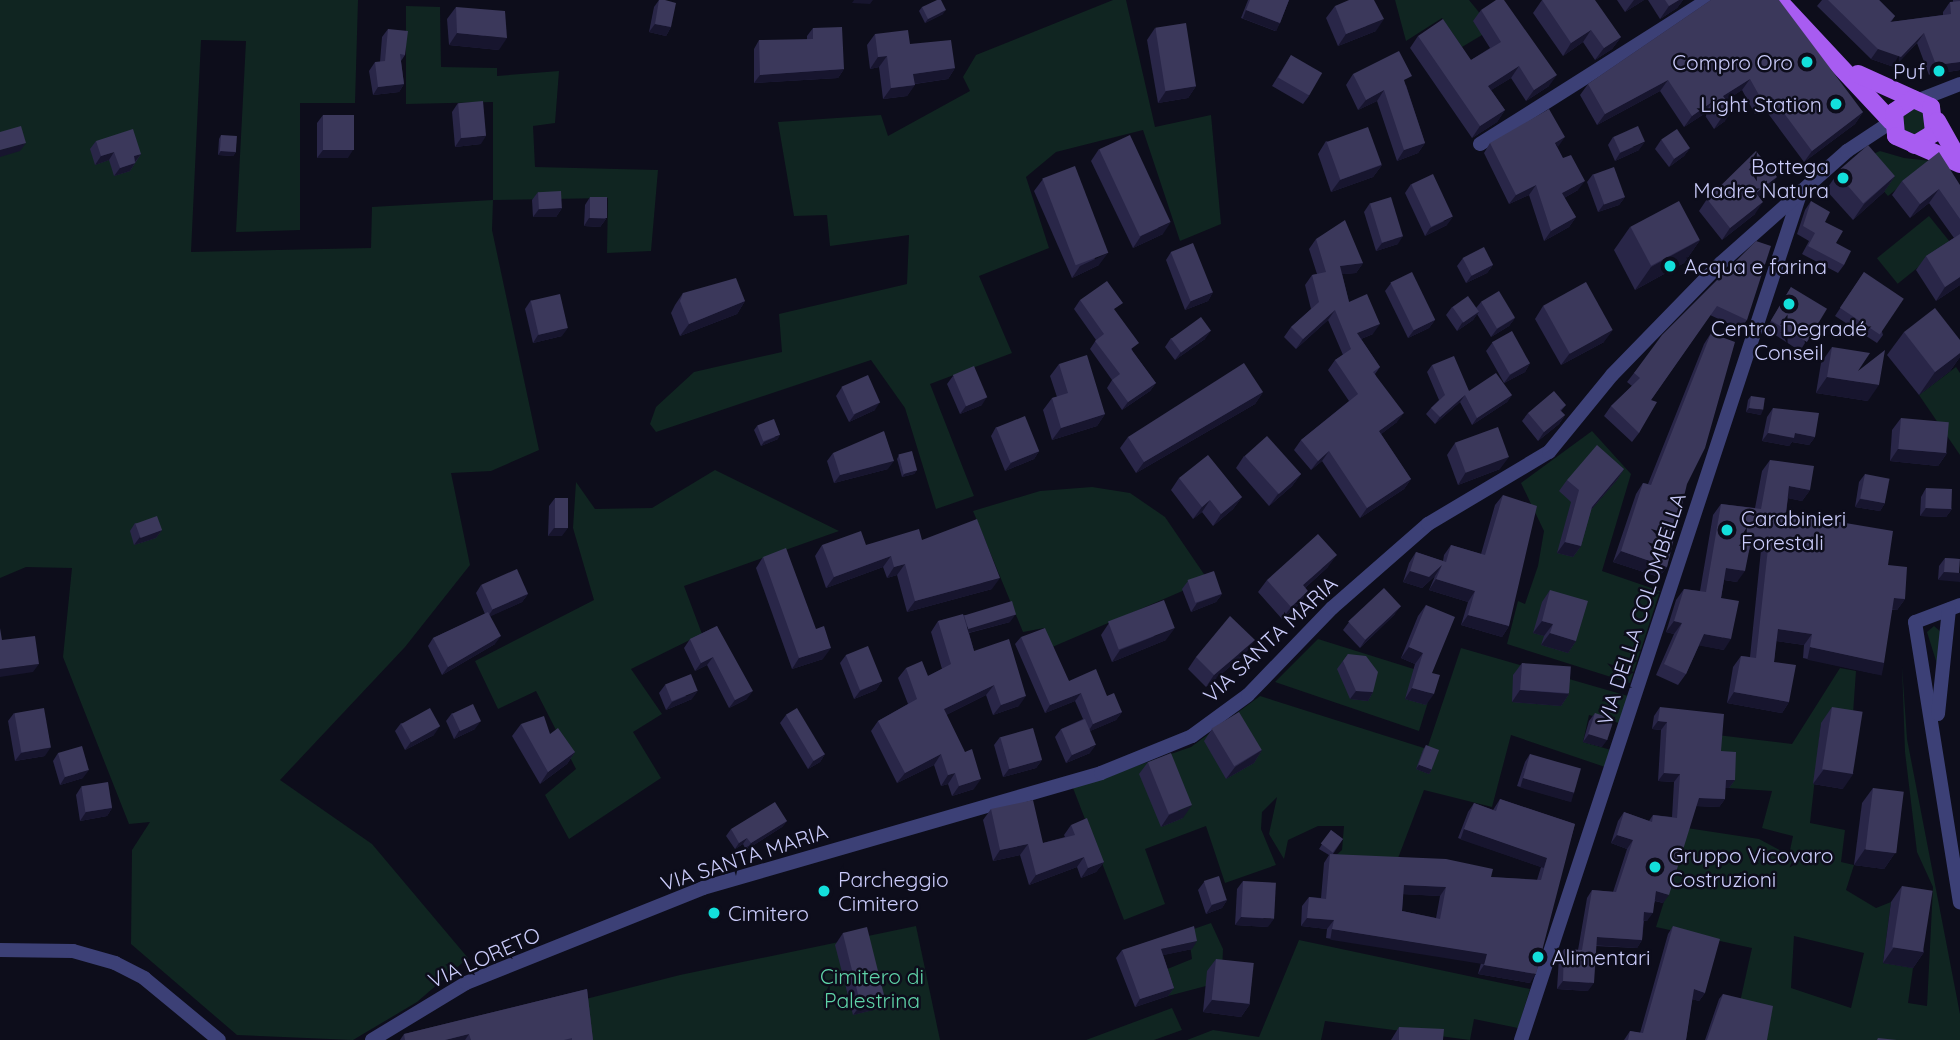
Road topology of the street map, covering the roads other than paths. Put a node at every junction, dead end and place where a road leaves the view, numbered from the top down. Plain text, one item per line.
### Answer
1 (1708, 0) edge
2 (1778, 0) edge
3 (1846, 67) junction
4 (1960, 84) edge
5 (1916, 100) junction
6 (1936, 118) junction
7 (1891, 121) junction
8 (1480, 144) dead end
9 (1855, 145) junction
10 (1910, 145) junction
11 (1960, 163) edge
12 (1801, 191) junction
13 (1955, 608) edge
14 (1936, 733) junction
15 (1959, 894) edge
16 (579, 939) joint
17 (0, 950) edge
18 (219, 1040) edge
19 (372, 1040) edge
20 (1521, 1040) edge

1 - 8 street
2 - 3 main road
3 - 5 main road
3 - 7 main road
4 - 5 street
4 - 6 street
5 - 6 main road
5 - 7 main road
6 - 10 main road
6 - 11 main road
7 - 9 street, VIA SANTA MARIA
7 - 10 main road
9 - 10 street
9 - 12 street, VIA SANTA MARIA
10 - 11 main road
12 - 16 street, VIA SANTA MARIA
12 - 20 street, VIA DELLA COLOMBELLA
13 - 14 street
13 - 14 street
14 - 15 street
16 - 19 street, VIA LORETO
17 - 18 street

